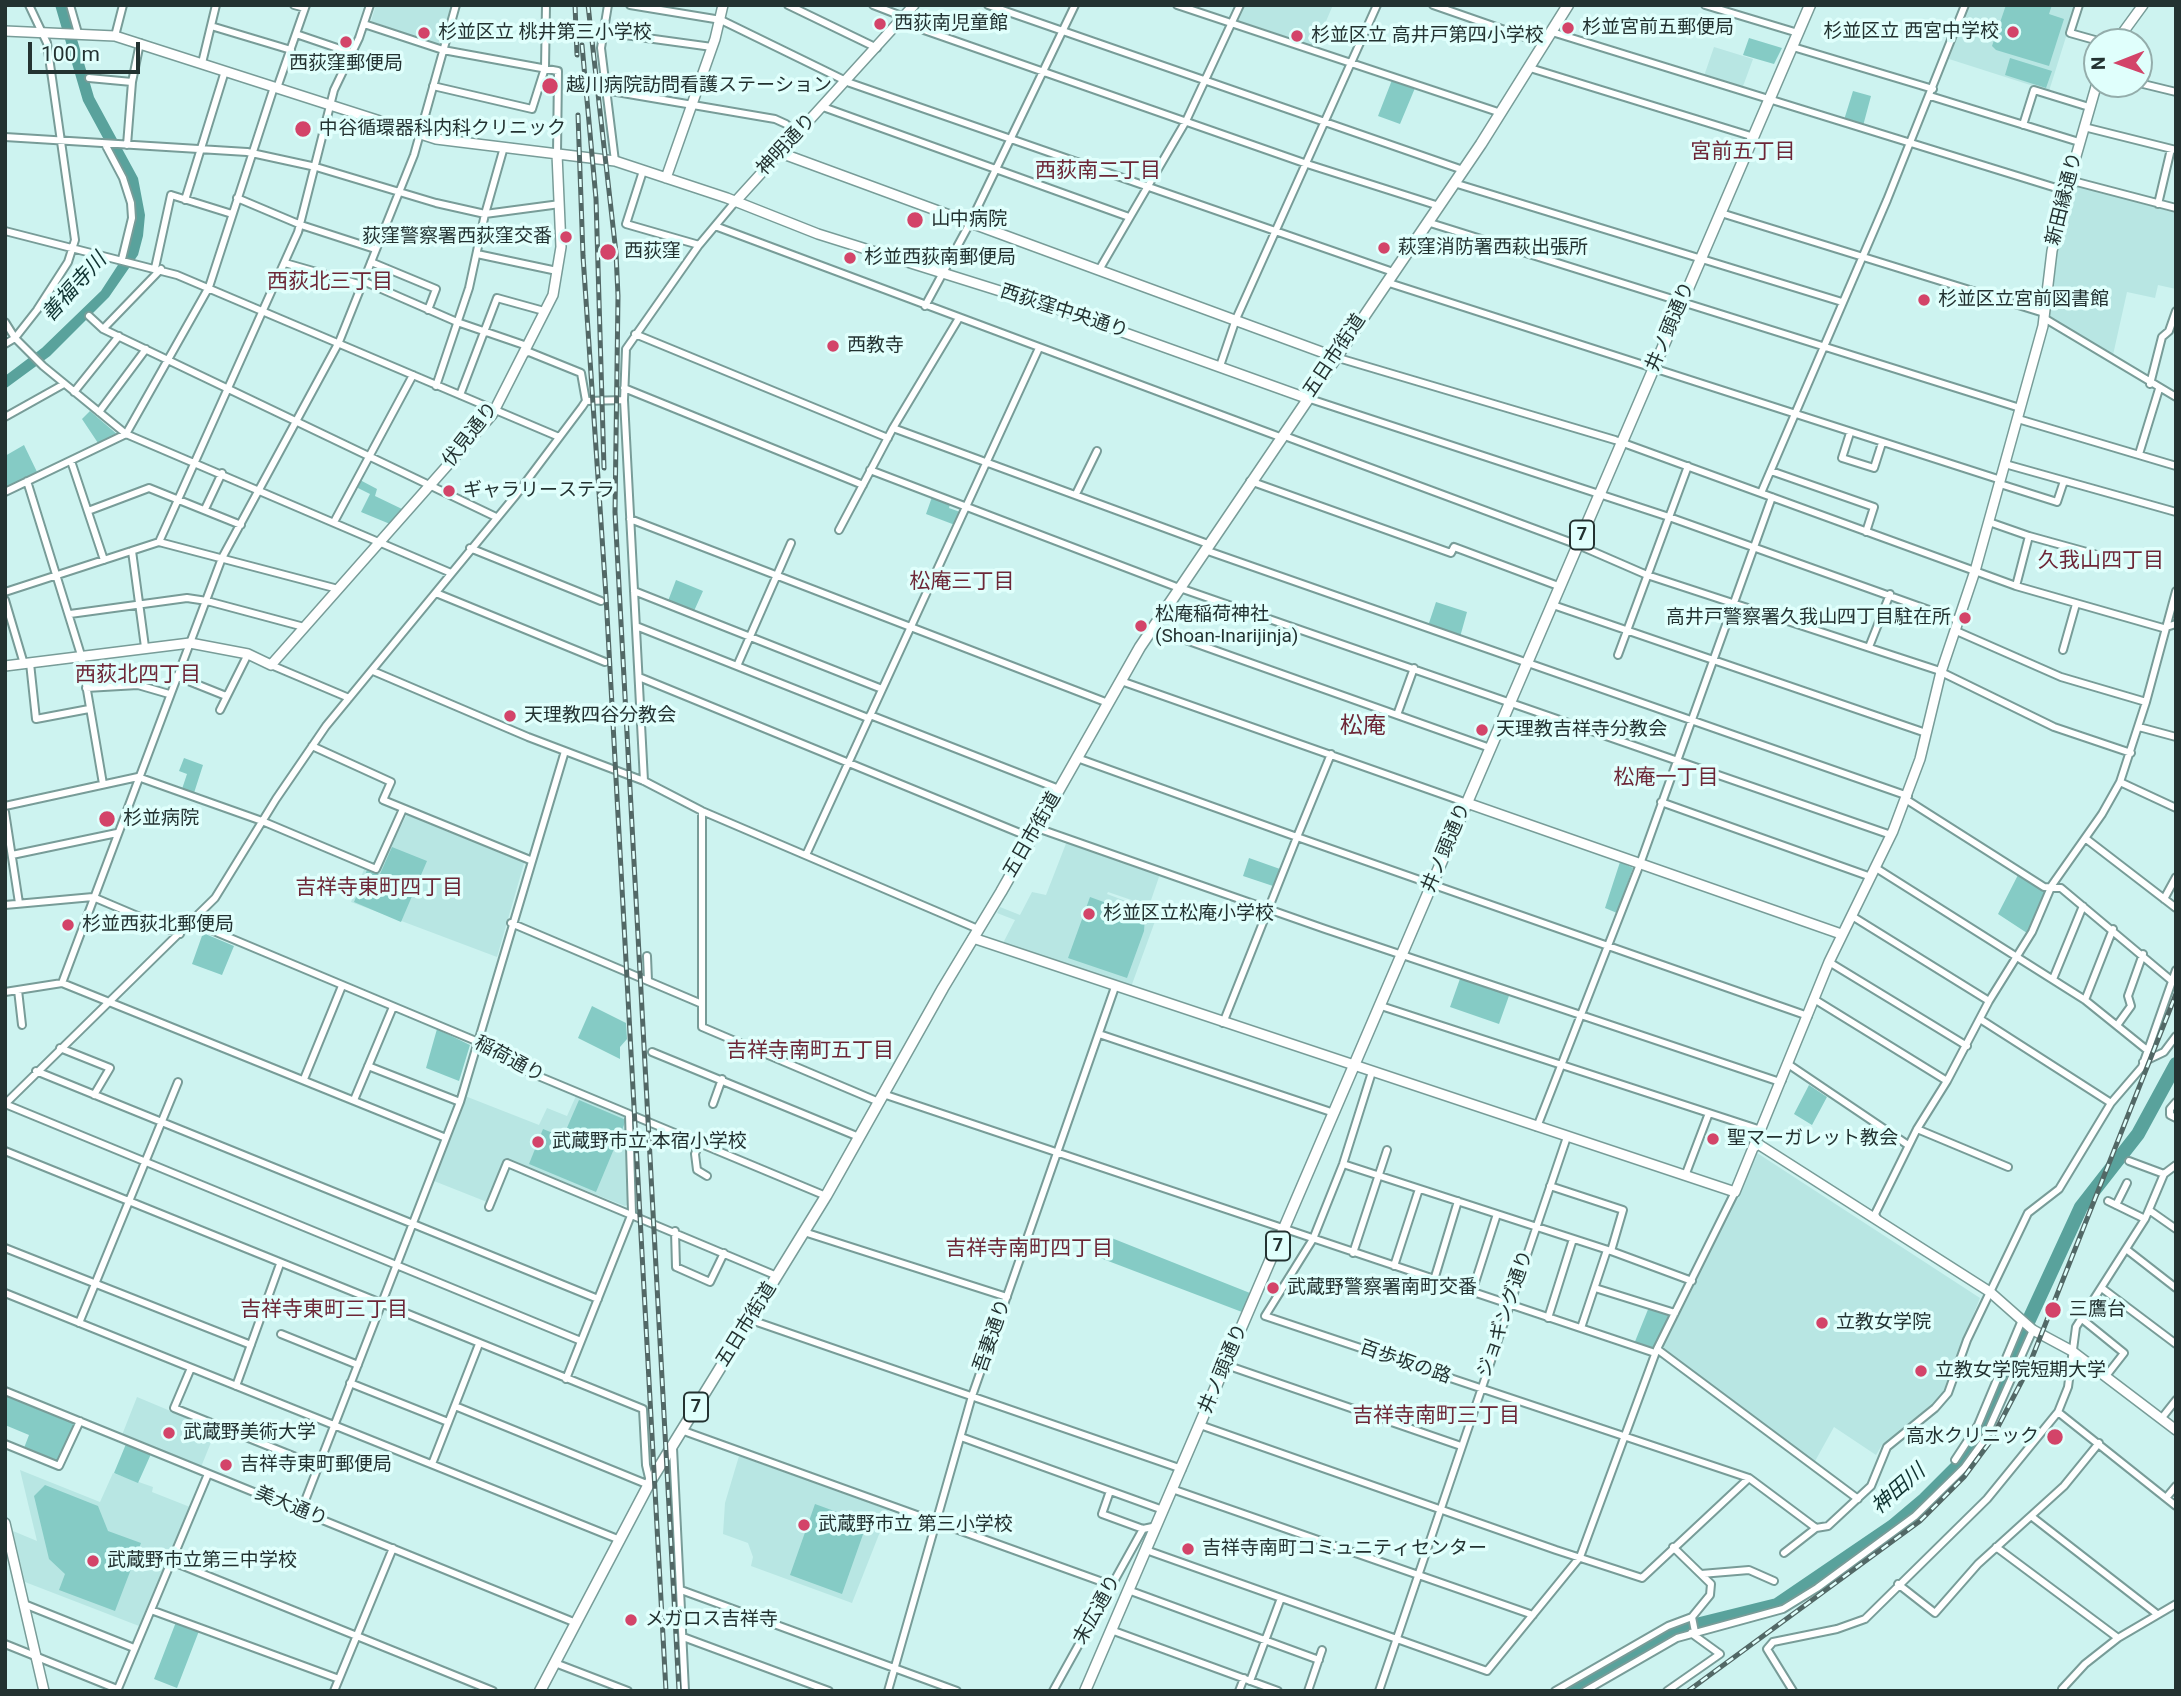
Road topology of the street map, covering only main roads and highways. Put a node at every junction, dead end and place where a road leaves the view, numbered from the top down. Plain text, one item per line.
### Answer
1 (1568, 5) edge
2 (1811, 5) edge
3 (540, 1691) edge
4 (1085, 1691) edge

1 - 3 main road, 五日市街道 / 7
2 - 4 main road, 井ノ頭通り / 7

